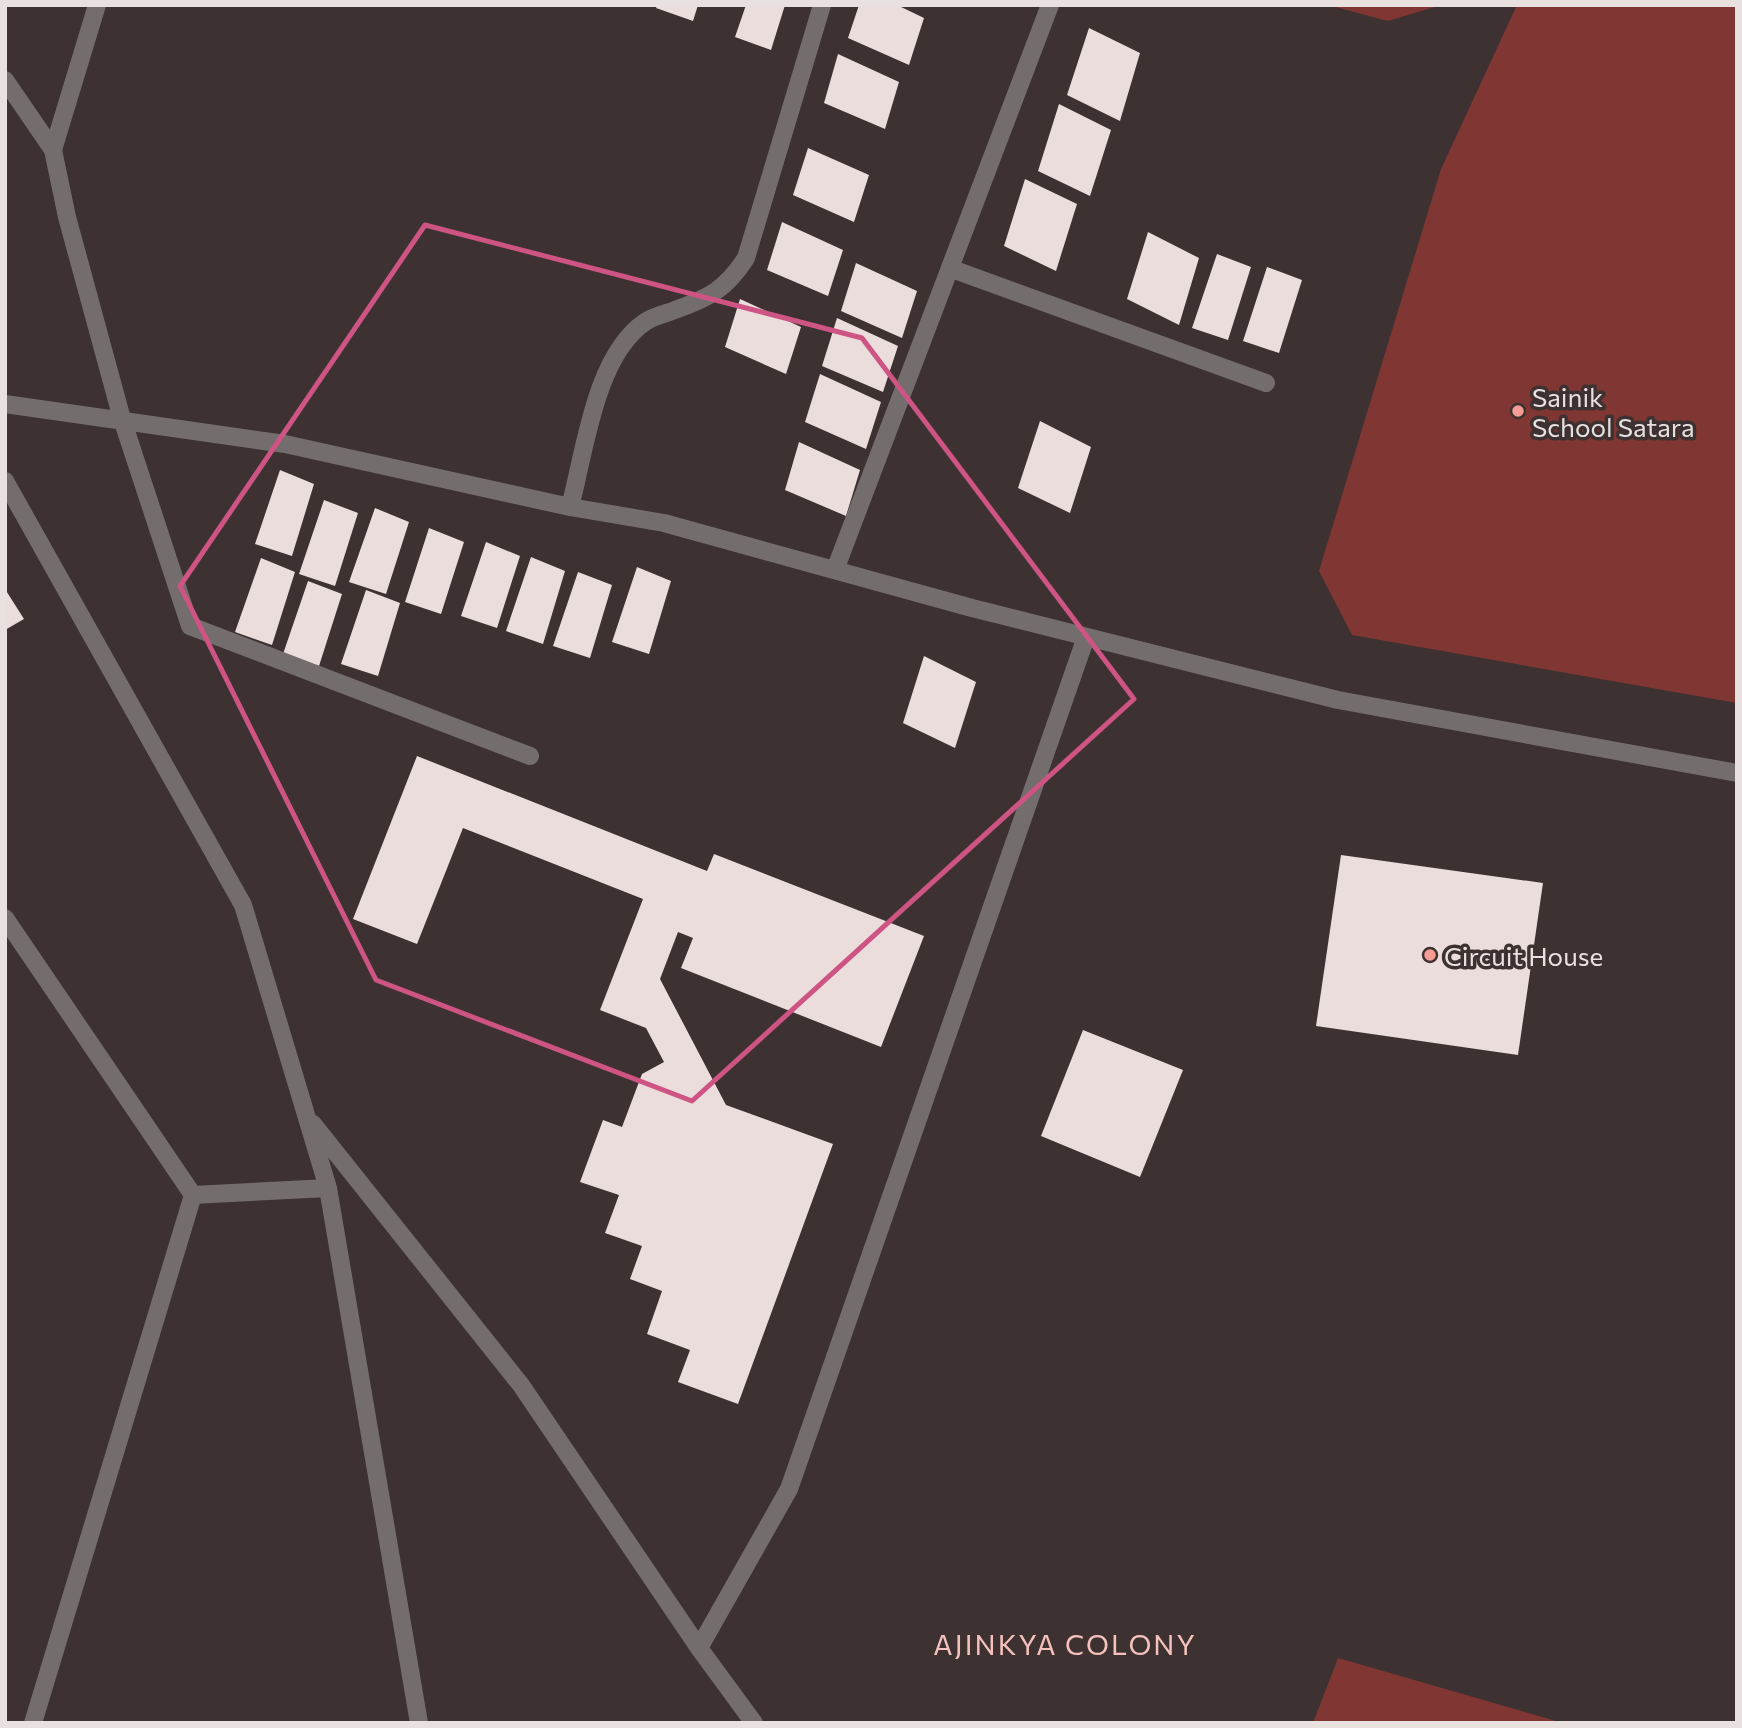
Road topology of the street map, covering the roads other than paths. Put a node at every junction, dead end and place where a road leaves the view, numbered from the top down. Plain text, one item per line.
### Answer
1 (97, 5) edge
2 (822, 5) edge
3 (1050, 5) edge
4 (5, 80) edge
5 (53, 150) junction
6 (952, 269) junction
7 (1266, 383) dead end
8 (5, 404) edge
9 (122, 419) junction
10 (5, 481) edge
11 (570, 507) junction
12 (835, 570) junction
13 (1086, 637) junction
14 (530, 757) dead end
15 (1737, 773) edge
16 (5, 918) edge
17 (306, 1116) junction
18 (328, 1188) junction
19 (193, 1195) junction
20 (699, 1648) junction
21 (33, 1723) edge
22 (419, 1723) edge
23 (754, 1723) edge

1 - 5 street
2 - 11 street
3 - 6 street
4 - 5 street
5 - 9 street
6 - 7 street
6 - 12 street
8 - 9 street
9 - 11 street
9 - 14 street
10 - 17 street
11 - 12 street
12 - 13 street
13 - 15 street
13 - 20 street
16 - 19 street
17 - 18 street
17 - 20 street
18 - 19 street
18 - 22 street
19 - 21 street
20 - 23 street

